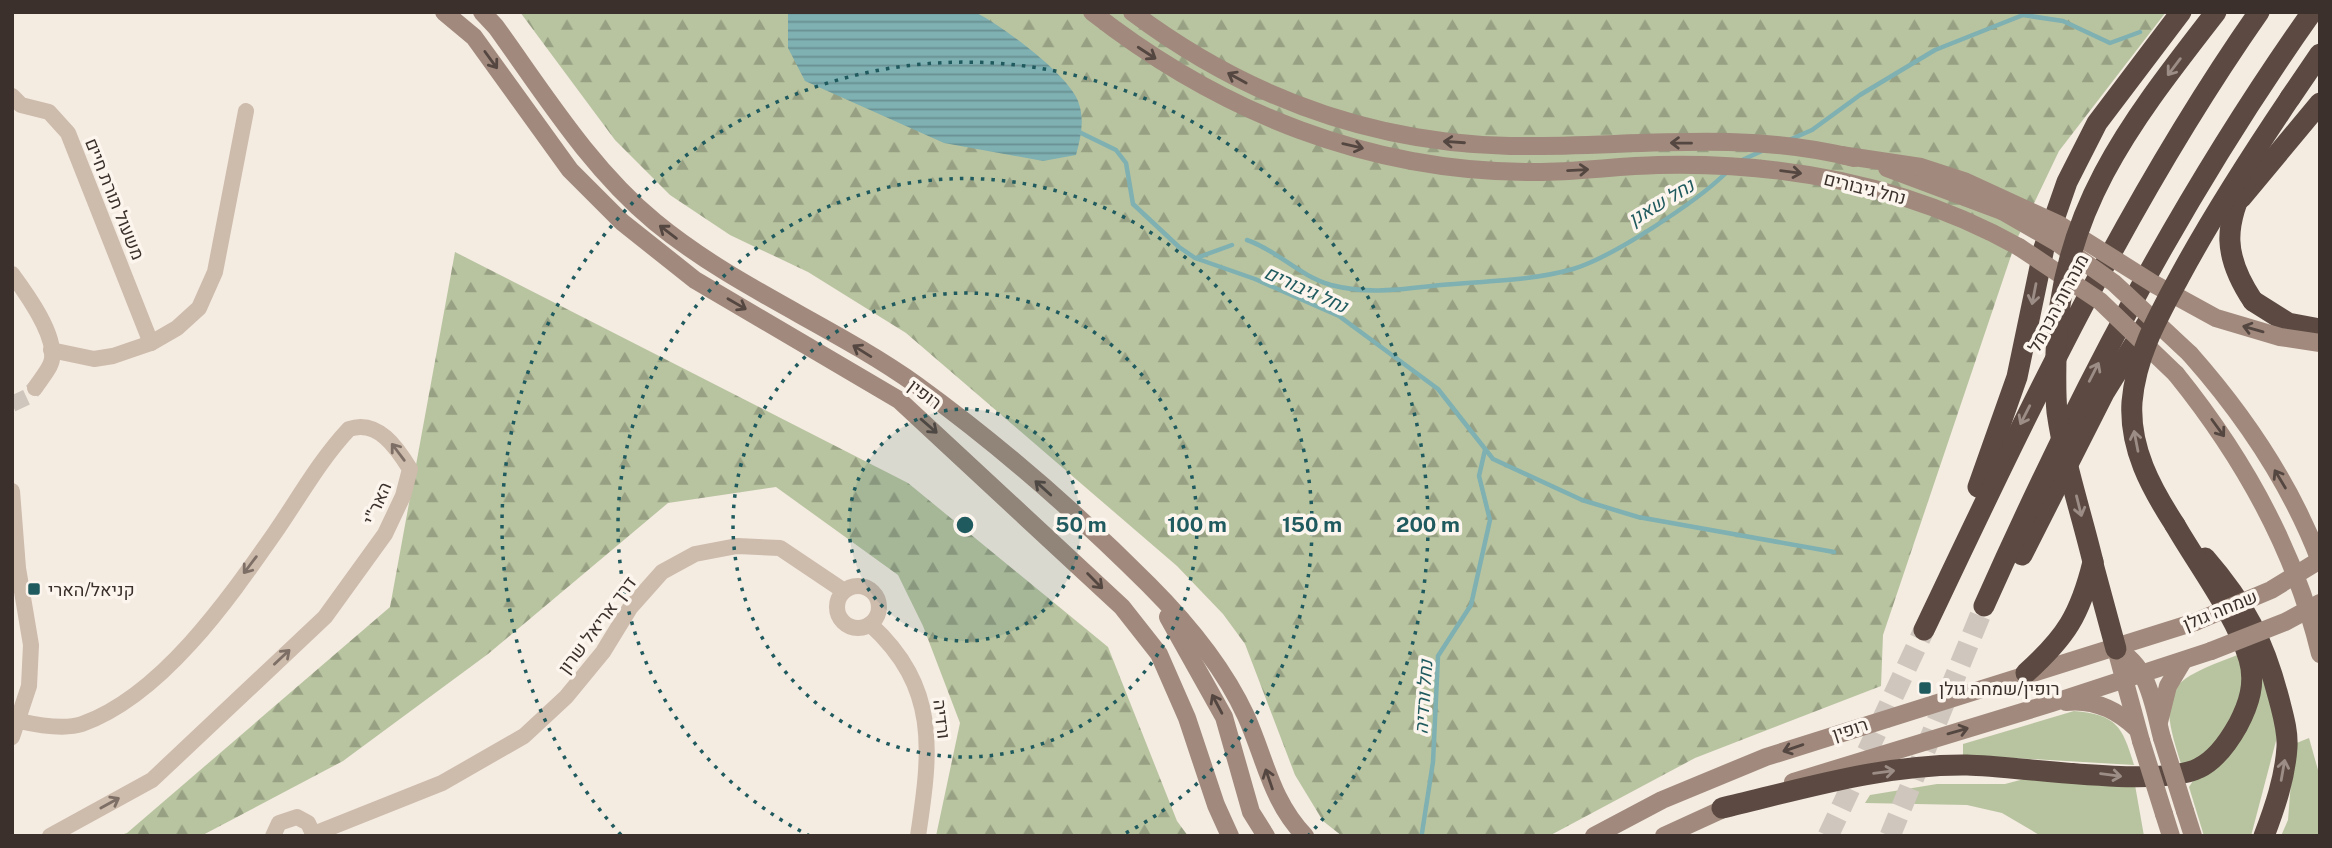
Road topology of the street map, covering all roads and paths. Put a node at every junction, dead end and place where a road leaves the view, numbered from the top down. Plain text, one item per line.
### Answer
1 (444, 12) edge
2 (482, 12) edge
3 (1092, 12) edge
4 (1132, 12) edge
5 (2181, 12) edge
6 (2216, 12) edge
7 (2259, 12) edge
8 (2312, 12) edge
9 (2320, 54) edge
10 (12, 96) edge
11 (2290, 98) junction
12 (2320, 103) edge
13 (246, 111) dead end
14 (1842, 155) junction
15 (12, 274) edge
16 (2320, 329) edge
17 (2320, 343) edge
18 (151, 344) junction
19 (51, 350) junction
20 (35, 388) tunnel mouth
21 (12, 491) edge
22 (2175, 525) junction
23 (2320, 561) edge
24 (2093, 562) junction
25 (1149, 585) junction
26 (844, 591) junction
27 (2320, 603) edge
28 (870, 624) junction
29 (2116, 649) junction
30 (2320, 654) edge
31 (2183, 661) junction
32 (2026, 673) junction
33 (2143, 673) junction
34 (2122, 679) junction
35 (2052, 704) junction
36 (19, 721) junction
37 (2161, 731) junction
38 (2138, 734) junction
39 (12, 737) edge
40 (1722, 808) junction
41 (314, 835) edge
42 (50, 836) edge
43 (272, 836) edge
44 (918, 836) edge
45 (1230, 836) edge
46 (1266, 836) edge
47 (1305, 836) edge
48 (1594, 836) edge
49 (1664, 836) edge
50 (2171, 836) edge
51 (2193, 836) edge
52 (2264, 836) edge

1 -> 45 street, רופין
25 -> 2 street, רופין
3 -> 30 street, נחל גיבורים, bridge
14 -> 4 street, נחל גיבורים
5 - 7 highway, מנהרות הכרמל
6 -> 24 highway, bridge
12 -> 8 highway, bridge
9 - 11 highway
10 - 18 street, משעול תורת חיים
11 - 16 highway, bridge
22 -> 11 highway, bridge
13 - 18 street
17 -> 14 street, bridge
23 -> 14 street, נחל גיבורים, bridge
15 - 19 street
18 - 19 street
19 - 20 street
21 - 36 street
40 -> 22 highway
52 -> 22 highway
23 - 29 street, שמחה גולן, bridge
24 - 29 highway
24 - 32 highway
46 -> 25 street
47 -> 25 street, רופין
26 - 28 street
26 - 28 street
26 - 41 street, דרך אריאל שרון
27 - 31 street, שמחה גולן, bridge
28 - 44 street, ורדיה
29 - 32 street, רופין
29 - 33 street
29 - 34 street
31 - 33 street, שמחה גולן
31 - 37 street
32 -> 48 street, רופין
33 - 34 street, שמחה גולן
33 - 37 street
34 - 35 street, רופין
34 - 38 street
35 - 38 street
40 -> 35 street, רופין
36 - 39 street
42 -> 36 street, האר"י
37 - 51 street, bridge
38 - 50 street, bridge
40 - 49 street, רופין
41 - 43 street

